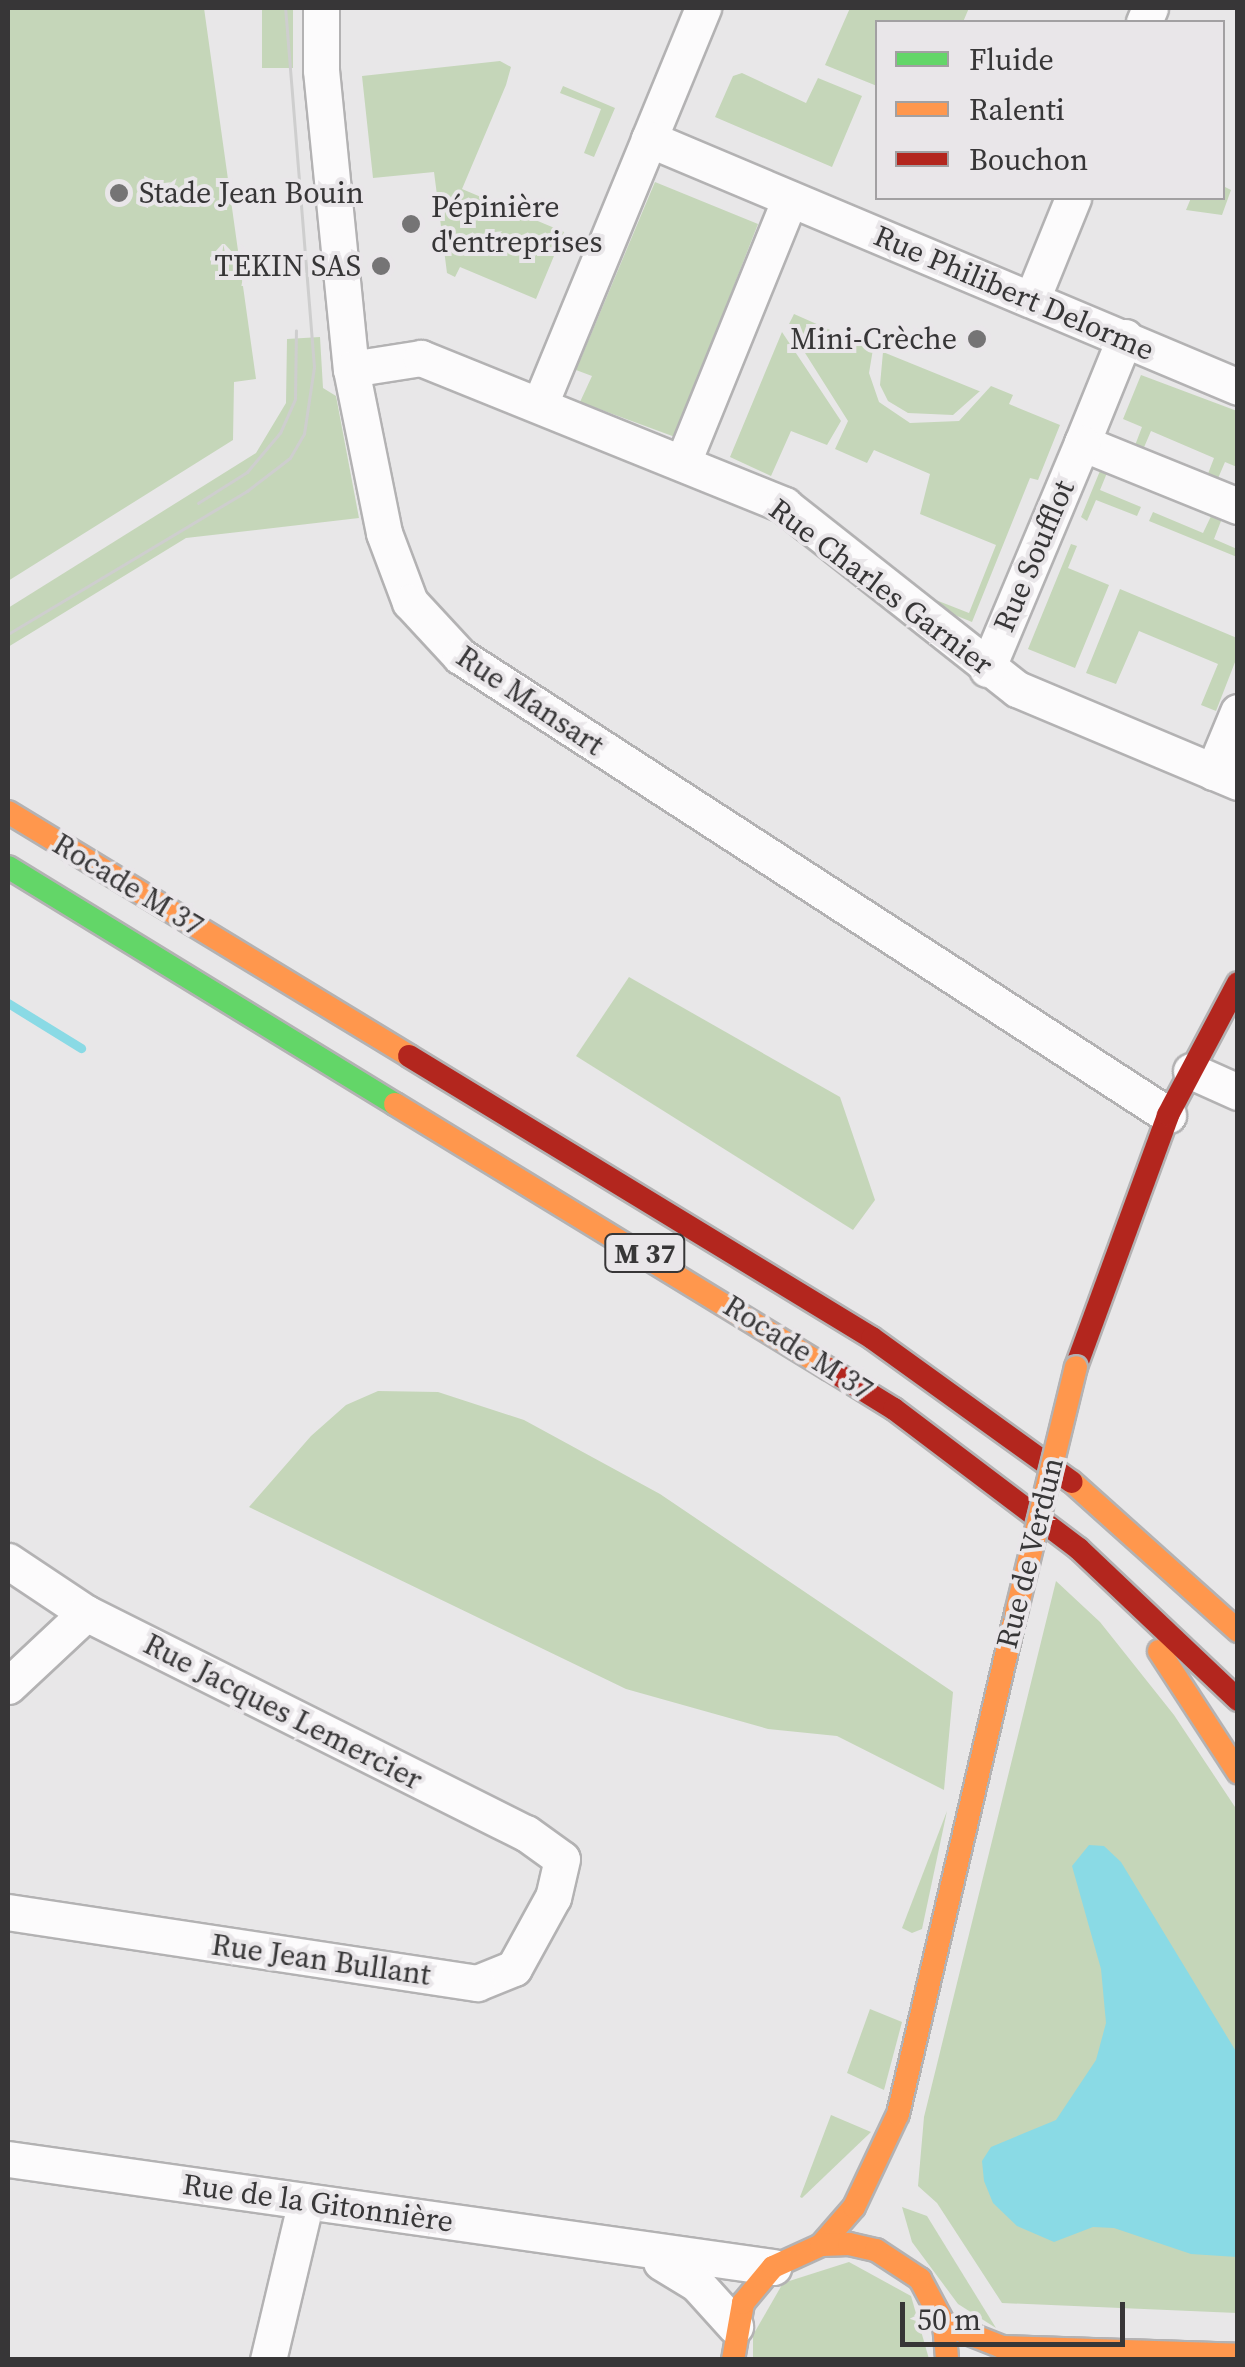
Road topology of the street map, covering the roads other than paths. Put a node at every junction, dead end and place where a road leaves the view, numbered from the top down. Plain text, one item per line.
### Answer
1 (322, 8) edge
2 (704, 8) edge
3 (648, 139) junction
4 (790, 198) junction
5 (1072, 200) edge
6 (1032, 299) junction
7 (1125, 337) junction
8 (351, 369) junction
9 (1238, 387) edge
10 (540, 404) junction
11 (1082, 443) junction
12 (683, 462) junction
13 (1238, 506) edge
14 (986, 669) junction
15 (1238, 712) edge
16 (1225, 777) edge
17 (8, 812) edge
18 (8, 868) edge
19 (1238, 983) edge
20 (1191, 1071) junction
21 (1238, 1092) edge
22 (1168, 1115) junction
23 (8, 1561) edge
24 (1124, 1587) junction
25 (1209, 1602) junction
26 (86, 1613) junction
27 (1238, 1624) edge
28 (1238, 1631) edge
29 (8, 1686) edge
30 (1238, 1700) edge
31 (1238, 1772) edge
32 (562, 1859) joint
33 (8, 1912) edge
34 (889, 2146) junction
35 (8, 2160) edge
36 (891, 2193) dead end
37 (306, 2201) junction
38 (896, 2236) dead end
39 (630, 2244) junction
40 (821, 2245) junction
41 (901, 2263) junction
42 (773, 2267) junction
43 (944, 2324) junction
44 (734, 2342) edge
45 (1238, 2354) edge
46 (268, 2360) edge
47 (946, 2360) edge

1 - 8 street, Rue Mansart
2 - 3 street
3 - 4 street, Rue Philibert Delorme
3 - 10 street
4 - 6 street, Rue Philibert Delorme
4 - 12 street
5 - 6 street
6 - 7 street, Rue Philibert Delorme
7 - 9 street, Rue Philibert Delorme
7 - 11 street, Rue Soufflot
8 - 10 street, Rue Charles Garnier
8 - 22 street, Rue Mansart
10 - 12 street, Rue Charles Garnier
11 - 13 street, Rue Soufflot
11 - 14 street, Rue Soufflot
12 - 14 street, Rue Charles Garnier
14 - 16 street, Rue Charles Garnier
15 - 16 street
17 - 25 main road, Rocade M 37 / M 37
18 - 24 main road, Rocade M 37 / M 37
19 - 20 main road, Rue de Verdun
20 - 21 street
20 - 22 main road, Rue de Verdun
22 - 34 main road, Rue de Verdun, bridge
23 - 26 street, Rue Jacques Lemercier
24 - 30 main road, Rocade M 37 / M 37
24 - 31 main road
25 - 27 main road
25 - 28 main road, Rocade M 37 / M 37
26 - 29 street
26 - 32 street, Rue Jacques Lemercier
32 - 33 street, Rue Jean Bullant
34 - 36 main road, Rue de Verdun
34 - 40 main road, Rue de Verdun
35 - 37 street, Rue de la Gitonnière
37 - 39 street, Rue de la Gitonnière
37 - 46 street
38 - 41 main road
39 - 42 street, Rue de la Gitonnière
39 - 44 street, Rue de la Gitonnière
40 - 41 main road
40 - 42 main road
41 - 43 main road
42 - 44 main road
43 - 45 main road
43 - 47 main road

